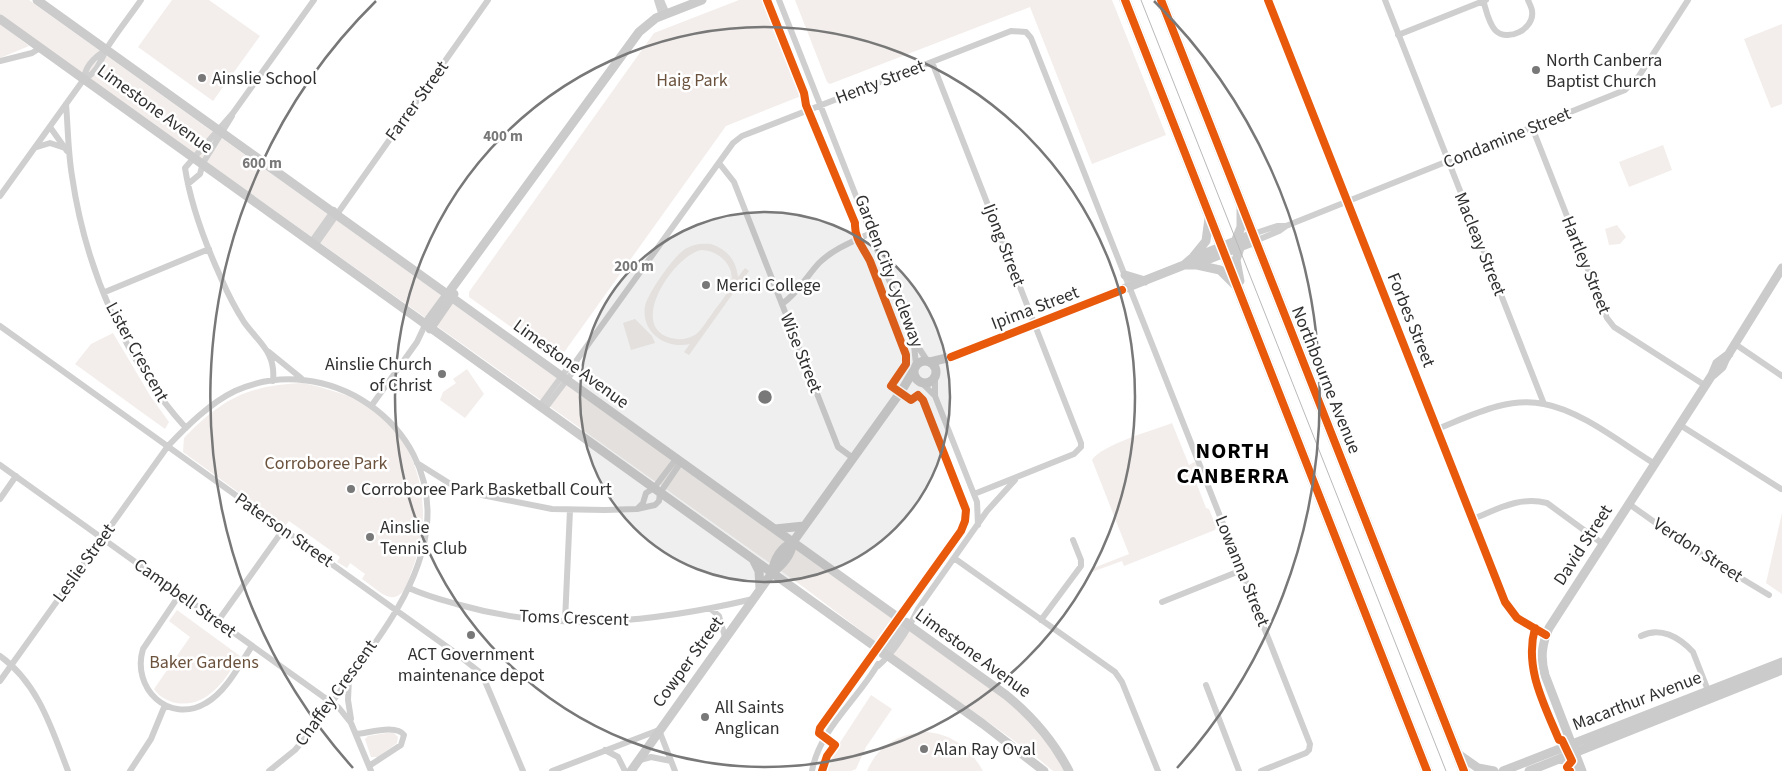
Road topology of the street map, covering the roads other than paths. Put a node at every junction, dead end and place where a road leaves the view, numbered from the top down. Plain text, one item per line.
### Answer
1 (37, 0) edge
2 (142, 0) edge
3 (314, 0) edge
4 (488, 0) edge
5 (657, 0) edge
6 (661, 0) edge
7 (702, 0) edge
8 (779, 0) edge
9 (1125, 0) edge
10 (1161, 0) edge
11 (1268, 0) edge
12 (1385, 0) edge
13 (1484, 0) edge
14 (1528, 0) edge
15 (1677, 0) edge
16 (1686, 2) edge
17 (664, 15) junction
18 (0, 19) edge
19 (1398, 34) junction
20 (40, 48) junction
21 (106, 50) junction
22 (0, 61) edge
23 (932, 62) junction
24 (84, 79) junction
25 (66, 104) junction
26 (821, 105) junction
27 (50, 127) junction
28 (1532, 128) junction
29 (220, 131) junction
30 (35, 148) junction
31 (67, 152) junction
32 (199, 161) junction
33 (1447, 162) junction
34 (719, 163) junction
35 (188, 184) junction
36 (0, 196) edge
37 (1347, 201) junction
38 (1240, 204) junction
39 (335, 214) junction
40 (1210, 216) junction
41 (871, 233) junction
42 (1252, 237) junction
43 (314, 243) junction
44 (1237, 244) junction
45 (208, 249) junction
46 (1225, 250) junction
47 (1190, 263) junction
48 (1782, 268) edge
49 (1125, 275) junction
50 (772, 279) junction
51 (1144, 281) junction
52 (1237, 286) junction
53 (802, 287) junction
54 (1130, 287) junction
55 (104, 292) junction
56 (450, 296) junction
57 (1244, 303) junction
58 (782, 304) junction
59 (1034, 324) junction
60 (0, 326) edge
61 (428, 327) junction
62 (914, 342) junction
63 (1735, 344) junction
64 (268, 352) junction
65 (951, 357) junction
66 (929, 362) junction
67 (915, 368) junction
68 (936, 374) junction
69 (1782, 376) edge
70 (301, 378) junction
71 (564, 378) junction
72 (273, 381) junction
73 (921, 383) junction
74 (1706, 386) junction
75 (902, 390) junction
76 (935, 396) junction
77 (1544, 404) junction
78 (372, 406) junction
79 (542, 408) junction
80 (1680, 425) junction
81 (186, 428) junction
82 (1437, 429) junction
83 (168, 446) junction
84 (853, 458) junction
85 (679, 460) junction
86 (417, 463) junction
87 (1655, 464) junction
88 (0, 465) edge
89 (16, 476) junction
90 (1018, 477) junction
91 (1781, 489) dead end
92 (657, 491) junction
93 (974, 494) junction
94 (0, 499) edge
95 (1629, 504) junction
96 (637, 509) junction
97 (570, 510) junction
98 (1473, 520) junction
99 (804, 526) junction
100 (978, 526) junction
101 (775, 529) junction
102 (283, 530) junction
103 (102, 538) junction
104 (1073, 540) dead end
105 (792, 542) junction
106 (1603, 544) junction
107 (954, 558) junction
108 (752, 559) junction
109 (1242, 570) junction
110 (772, 573) junction
111 (409, 588) junction
112 (760, 589) junction
113 (180, 594) junction
114 (1769, 595) dead end
115 (753, 599) junction
116 (1162, 602) dead end
117 (397, 610) junction
118 (712, 610) junction
119 (1041, 620) junction
120 (218, 621) junction
121 (565, 621) junction
122 (908, 624) junction
123 (1546, 635) junction
124 (1641, 636) dead end
125 (725, 637) junction
126 (252, 646) junction
127 (886, 654) junction
128 (0, 656) edge
129 (1782, 662) edge
130 (11, 665) junction
131 (1782, 670) edge
132 (350, 676) junction
133 (0, 681) edge
134 (1206, 686) dead end
135 (1709, 695) junction
136 (331, 702) junction
137 (165, 705) junction
138 (352, 723) junction
139 (659, 730) junction
140 (356, 734) junction
141 (1573, 748) junction
142 (605, 750) junction
143 (1458, 754) junction
144 (1561, 758) junction
145 (637, 761) junction
146 (671, 761) junction
147 (370, 769) edge
148 (1425, 769) edge
149 (68, 771) edge
150 (130, 771) edge
151 (269, 771) edge
152 (523, 771) edge
153 (552, 771) edge
154 (625, 771) edge
155 (631, 771) edge
156 (676, 771) edge
157 (812, 771) edge
158 (1044, 771) edge
159 (1069, 771) edge
160 (1158, 771) edge
161 (1239, 771) edge
162 (1261, 771) edge
163 (1464, 771) edge
164 (1494, 771) edge
165 (1503, 771) edge
166 (1529, 771) edge
167 (1577, 771) edge
168 (1582, 771) edge

1 - 21 main road, Limestone Avenue
2 - 21 street
3 - 29 street
4 - 39 street, Farrer Street
5 - 17 street
6 - 17 street
7 - 17 main road
8 - 26 street
9 - 40 highway
10 - 38 highway, Northbourne Avenue
11 - 37 street, Forbes Street
12 - 19 street, Macleay Street
13 - 14 street
13 - 19 street
15 - 16 street
16 - 28 street, Condamine Street
17 - 56 main road
18 - 20 main road, Limestone Avenue
19 - 33 street, Macleay Street
20 - 22 street
20 - 24 main road, Limestone Avenue
21 - 24 street
21 - 29 main road, Limestone Avenue
23 - 26 street, Henty Street
23 - 49 street, Henty Street
23 - 59 street, Ijong Street
24 - 25 street
24 - 32 main road, Limestone Avenue
25 - 27 street
25 - 31 street, Lister Crescent
26 - 34 street, Henty Street
26 - 41 street
27 - 30 street
27 - 31 street, Lister Crescent
28 - 33 street, Condamine Street
28 - 74 street, Hartley Street
29 - 32 street
29 - 39 main road, Limestone Avenue
30 - 31 street
30 - 36 street
31 - 55 street, Lister Crescent
32 - 35 street
32 - 35 street
32 - 43 main road, Limestone Avenue
33 - 37 street, Condamine Street
33 - 77 street, Macleay Street
34 - 50 street, Wise Street
34 - 71 street, Henty Street
35 - 45 street
37 - 42 street, Condamine Street
37 - 82 street, Forbes Street
38 - 42 highway, Northbourne Avenue
38 - 44 main road
39 - 43 street, Farrer Street
39 - 56 main road, Limestone Avenue
40 - 46 highway
40 - 47 main road
41 - 53 street
41 - 62 street
42 - 44 main road, Ipima Street
42 - 143 highway, Northbourne Avenue
43 - 61 main road, Limestone Avenue
44 - 46 main road, Ipima Street
44 - 57 main road
45 - 55 street
45 - 64 street
46 - 47 main road, Ipima Street
46 - 52 highway
47 - 51 main road, Ipima Street
47 - 52 main road
48 - 63 main road, David Street
49 - 51 main road
49 - 54 street, Henty Street
50 - 53 street
50 - 58 street, Wise Street
51 - 54 main road, Ipima Street
52 - 57 highway
53 - 58 street
54 - 59 main road, Ipima Street
54 - 109 street, Lowanna Street
55 - 81 street, Lister Crescent
56 - 61 main road
56 - 71 main road, Limestone Avenue
57 - 148 highway
58 - 84 street, Wise Street
59 - 65 main road, Ipima Street
59 - 90 street, Ijong Street
60 - 83 street, Paterson Street
61 - 78 street
61 - 79 main road, Limestone Avenue
62 - 66 street
62 - 67 street
63 - 69 street
63 - 74 main road, David Street
64 - 70 street
64 - 72 street
65 - 66 main road, Ipima Street
65 - 68 main road, Ipima Street
66 - 67 main road
66 - 68 main road
67 - 73 main road
67 - 75 main road
68 - 73 main road
68 - 76 street
70 - 72 street
70 - 78 street
71 - 79 street, Henty Street
71 - 85 main road, Limestone Avenue
72 - 81 street
73 - 75 main road
73 - 76 street
74 - 80 main road, David Street
75 - 84 main road
76 - 93 street
77 - 82 street
77 - 87 street
78 - 86 street
79 - 92 main road, Limestone Avenue
80 - 87 main road, David Street
80 - 91 street
81 - 83 street
82 - 98 street, Forbes Street
83 - 102 street, Paterson Street
83 - 103 street, Leslie Street
84 - 99 main road
85 - 92 street
85 - 101 main road, Limestone Avenue
86 - 97 street
86 - 111 street
87 - 95 main road, David Street
88 - 89 street, Campbell Street
89 - 94 street
89 - 103 street, Campbell Street
90 - 93 street, Ijong Street
90 - 100 street, Ijong Street
92 - 96 street
92 - 96 street
92 - 108 main road, Limestone Avenue
93 - 100 street
95 - 106 main road, David Street
95 - 114 street, Verdon Street
96 - 97 street
97 - 121 street
98 - 106 street
98 - 123 street, Forbes Street
99 - 101 main road
99 - 105 main road
100 - 107 street, Ijong Street
101 - 105 main road, Limestone Avenue
102 - 117 street, Paterson Street
102 - 120 street
103 - 113 street, Campbell Street
103 - 130 street, Leslie Street
104 - 119 street
105 - 110 main road
105 - 122 main road, Limestone Avenue
106 - 123 main road, David Street
107 - 119 street
107 - 122 street, Ijong Street
108 - 110 main road, Limestone Avenue
108 - 112 main road
109 - 116 street
109 - 162 street, Lowanna Street
110 - 112 main road, Cowper Street
110 - 127 main road, Limestone Avenue
111 - 117 street
111 - 121 street, Toms Crescent
112 - 115 main road, Cowper Street
113 - 120 street, Campbell Street
113 - 137 street
115 - 118 street, Toms Crescent
115 - 125 main road, Cowper Street
117 - 132 street, Chaffey Crescent
117 - 152 street, Paterson Street
118 - 121 street, Toms Crescent
118 - 125 street
119 - 160 street
120 - 126 street, Campbell Street
122 - 127 street, Ijong Street
122 - 159 main road, Limestone Avenue
123 - 141 main road, David Street
124 - 135 street
125 - 139 main road, Cowper Street
126 - 136 street, Campbell Street
126 - 137 street
127 - 157 street, Ijong Street
127 - 158 main road, Limestone Avenue
128 - 130 street
129 - 135 main road, Macarthur Avenue
130 - 133 street, Leslie Street
130 - 149 street
131 - 135 main road, Macarthur Avenue
132 - 136 street, Chaffey Crescent
132 - 138 street, Campbell Street
134 - 161 street
135 - 141 main road, Macarthur Avenue
136 - 138 street, Campbell Street
136 - 151 street, Chaffey Crescent
137 - 150 street
138 - 140 street, Campbell Street
139 - 142 street
139 - 145 main road, Cowper Street
139 - 146 street
140 - 147 street, Campbell Street
140 - 147 street, Campbell Street
141 - 144 main road, Macarthur Avenue
141 - 165 main road, Macarthur Avenue
141 - 168 main road, David Street
142 - 153 street
142 - 154 street
143 - 163 highway, Northbourne Avenue
143 - 164 main road
144 - 166 main road, Macarthur Avenue
144 - 167 main road
145 - 146 street
145 - 155 main road, Cowper Street
146 - 156 street

